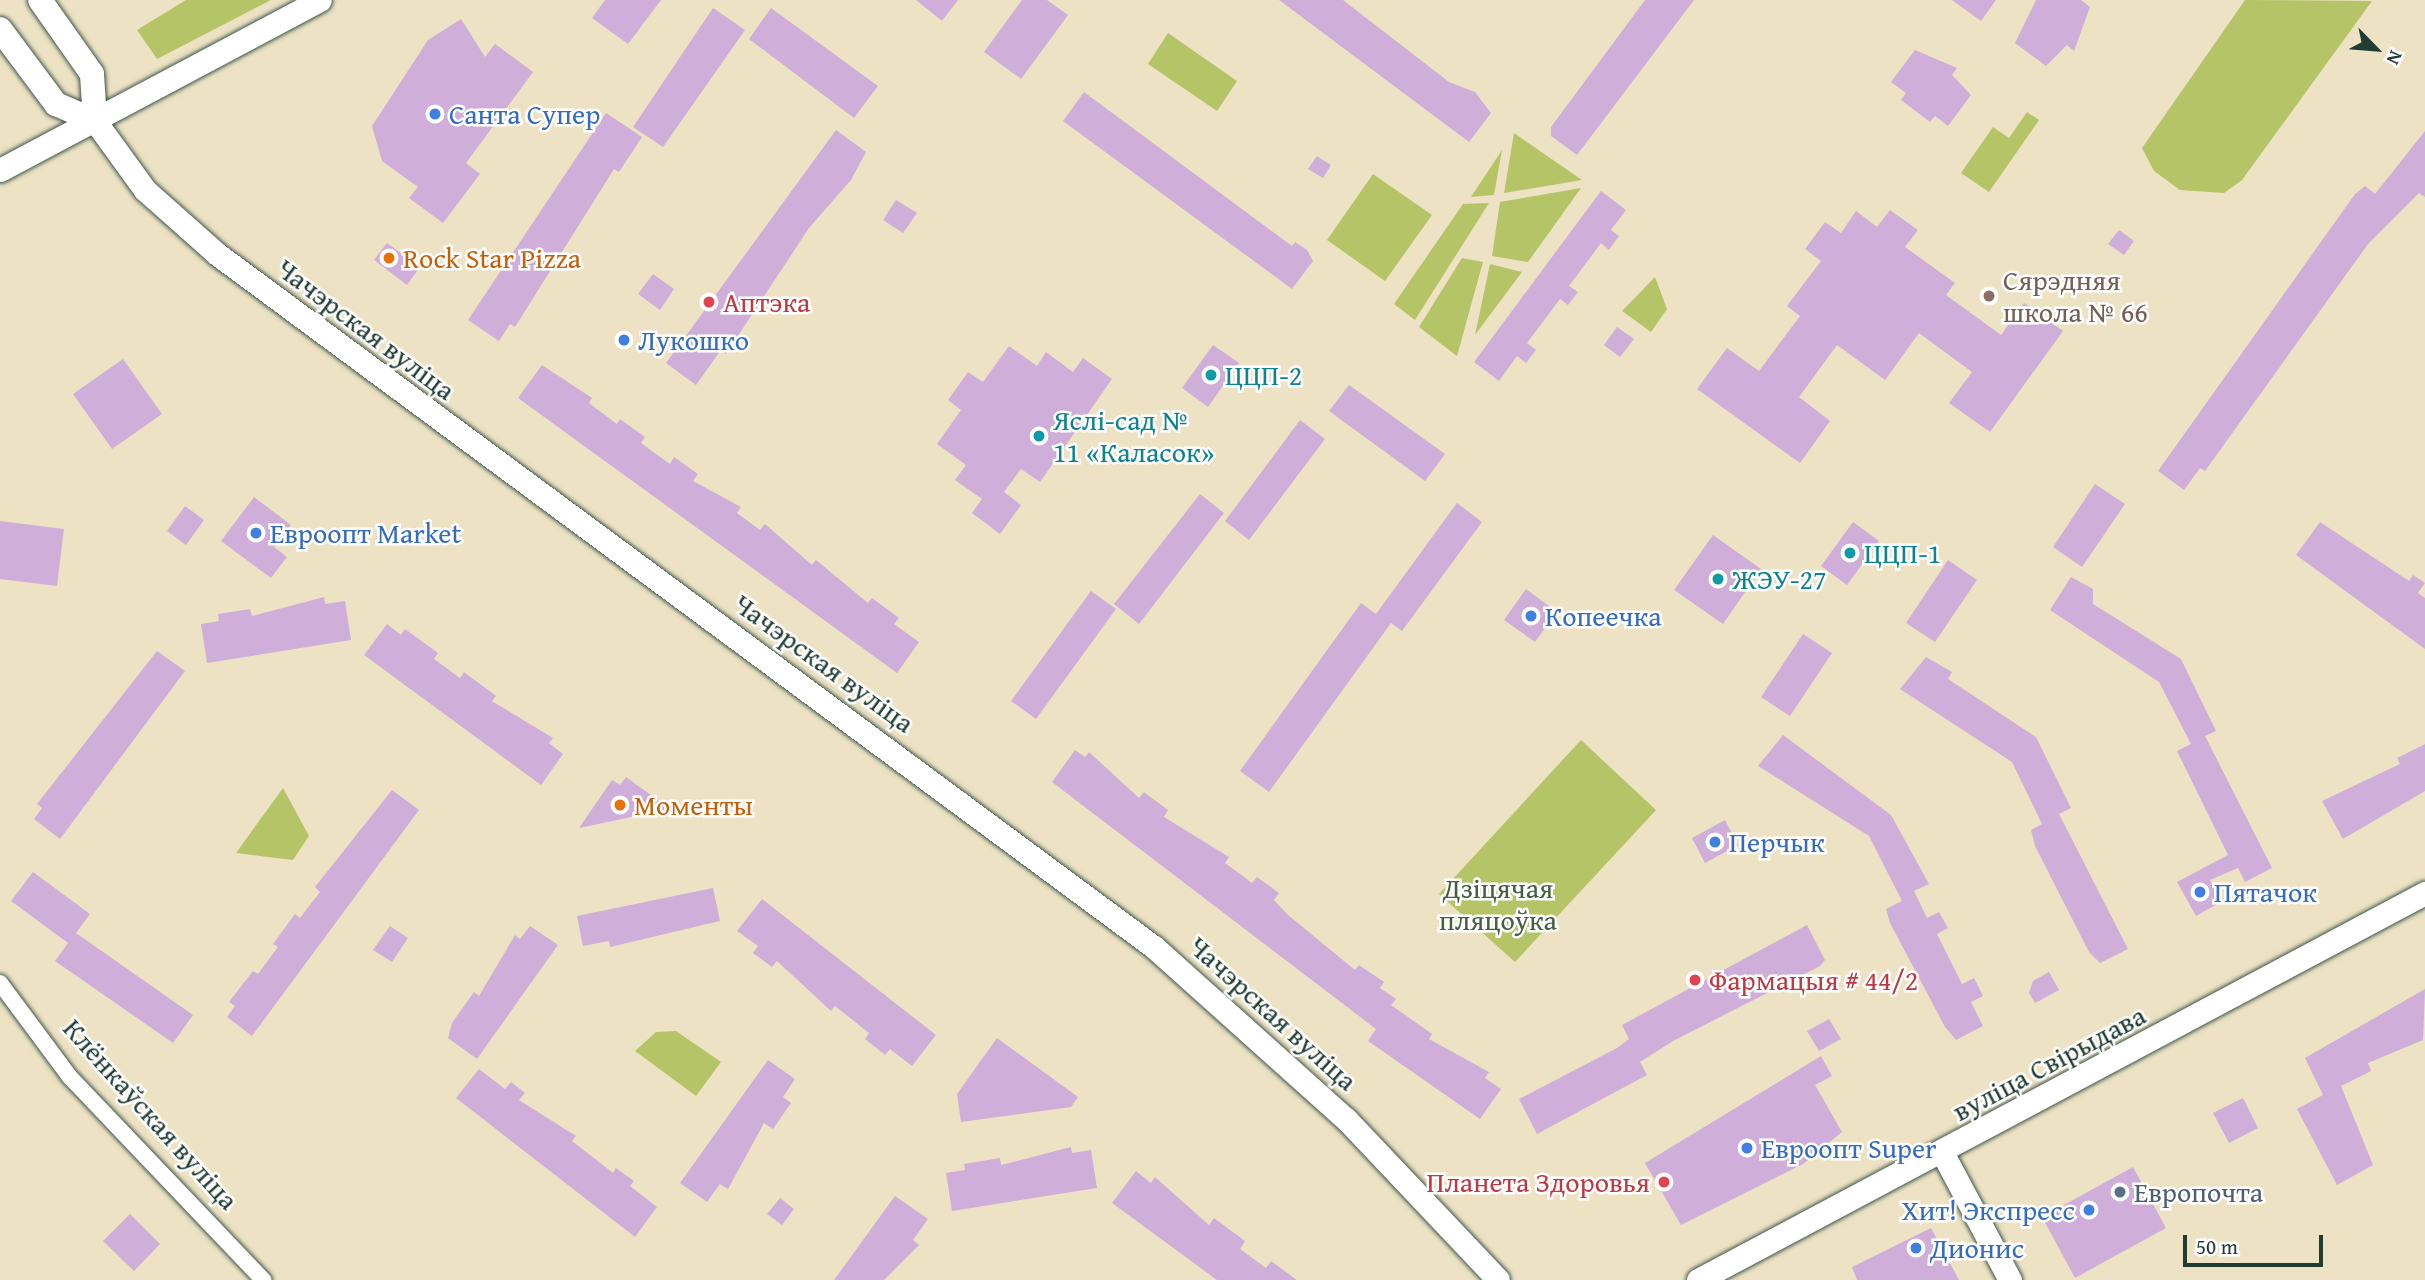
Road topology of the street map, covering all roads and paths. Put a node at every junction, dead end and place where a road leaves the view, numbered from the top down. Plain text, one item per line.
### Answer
1 (40, 0) edge
2 (320, 0) edge
3 (0, 29) edge
4 (94, 121) junction
5 (0, 170) edge
6 (2425, 893) edge
7 (0, 983) edge
8 (1943, 1154) junction
9 (263, 1280) edge
10 (1498, 1280) edge
11 (1698, 1280) edge
12 (2010, 1280) edge

1 - 4 main road
2 - 4 main road
3 - 4 main road
4 - 5 main road
4 - 10 main road, Чачэрская вуліца
6 - 8 main road, вуліца Свірыдава
7 - 9 street, Клёнкаўская вуліца
8 - 11 main road, вуліца Свірыдава
8 - 12 main road

